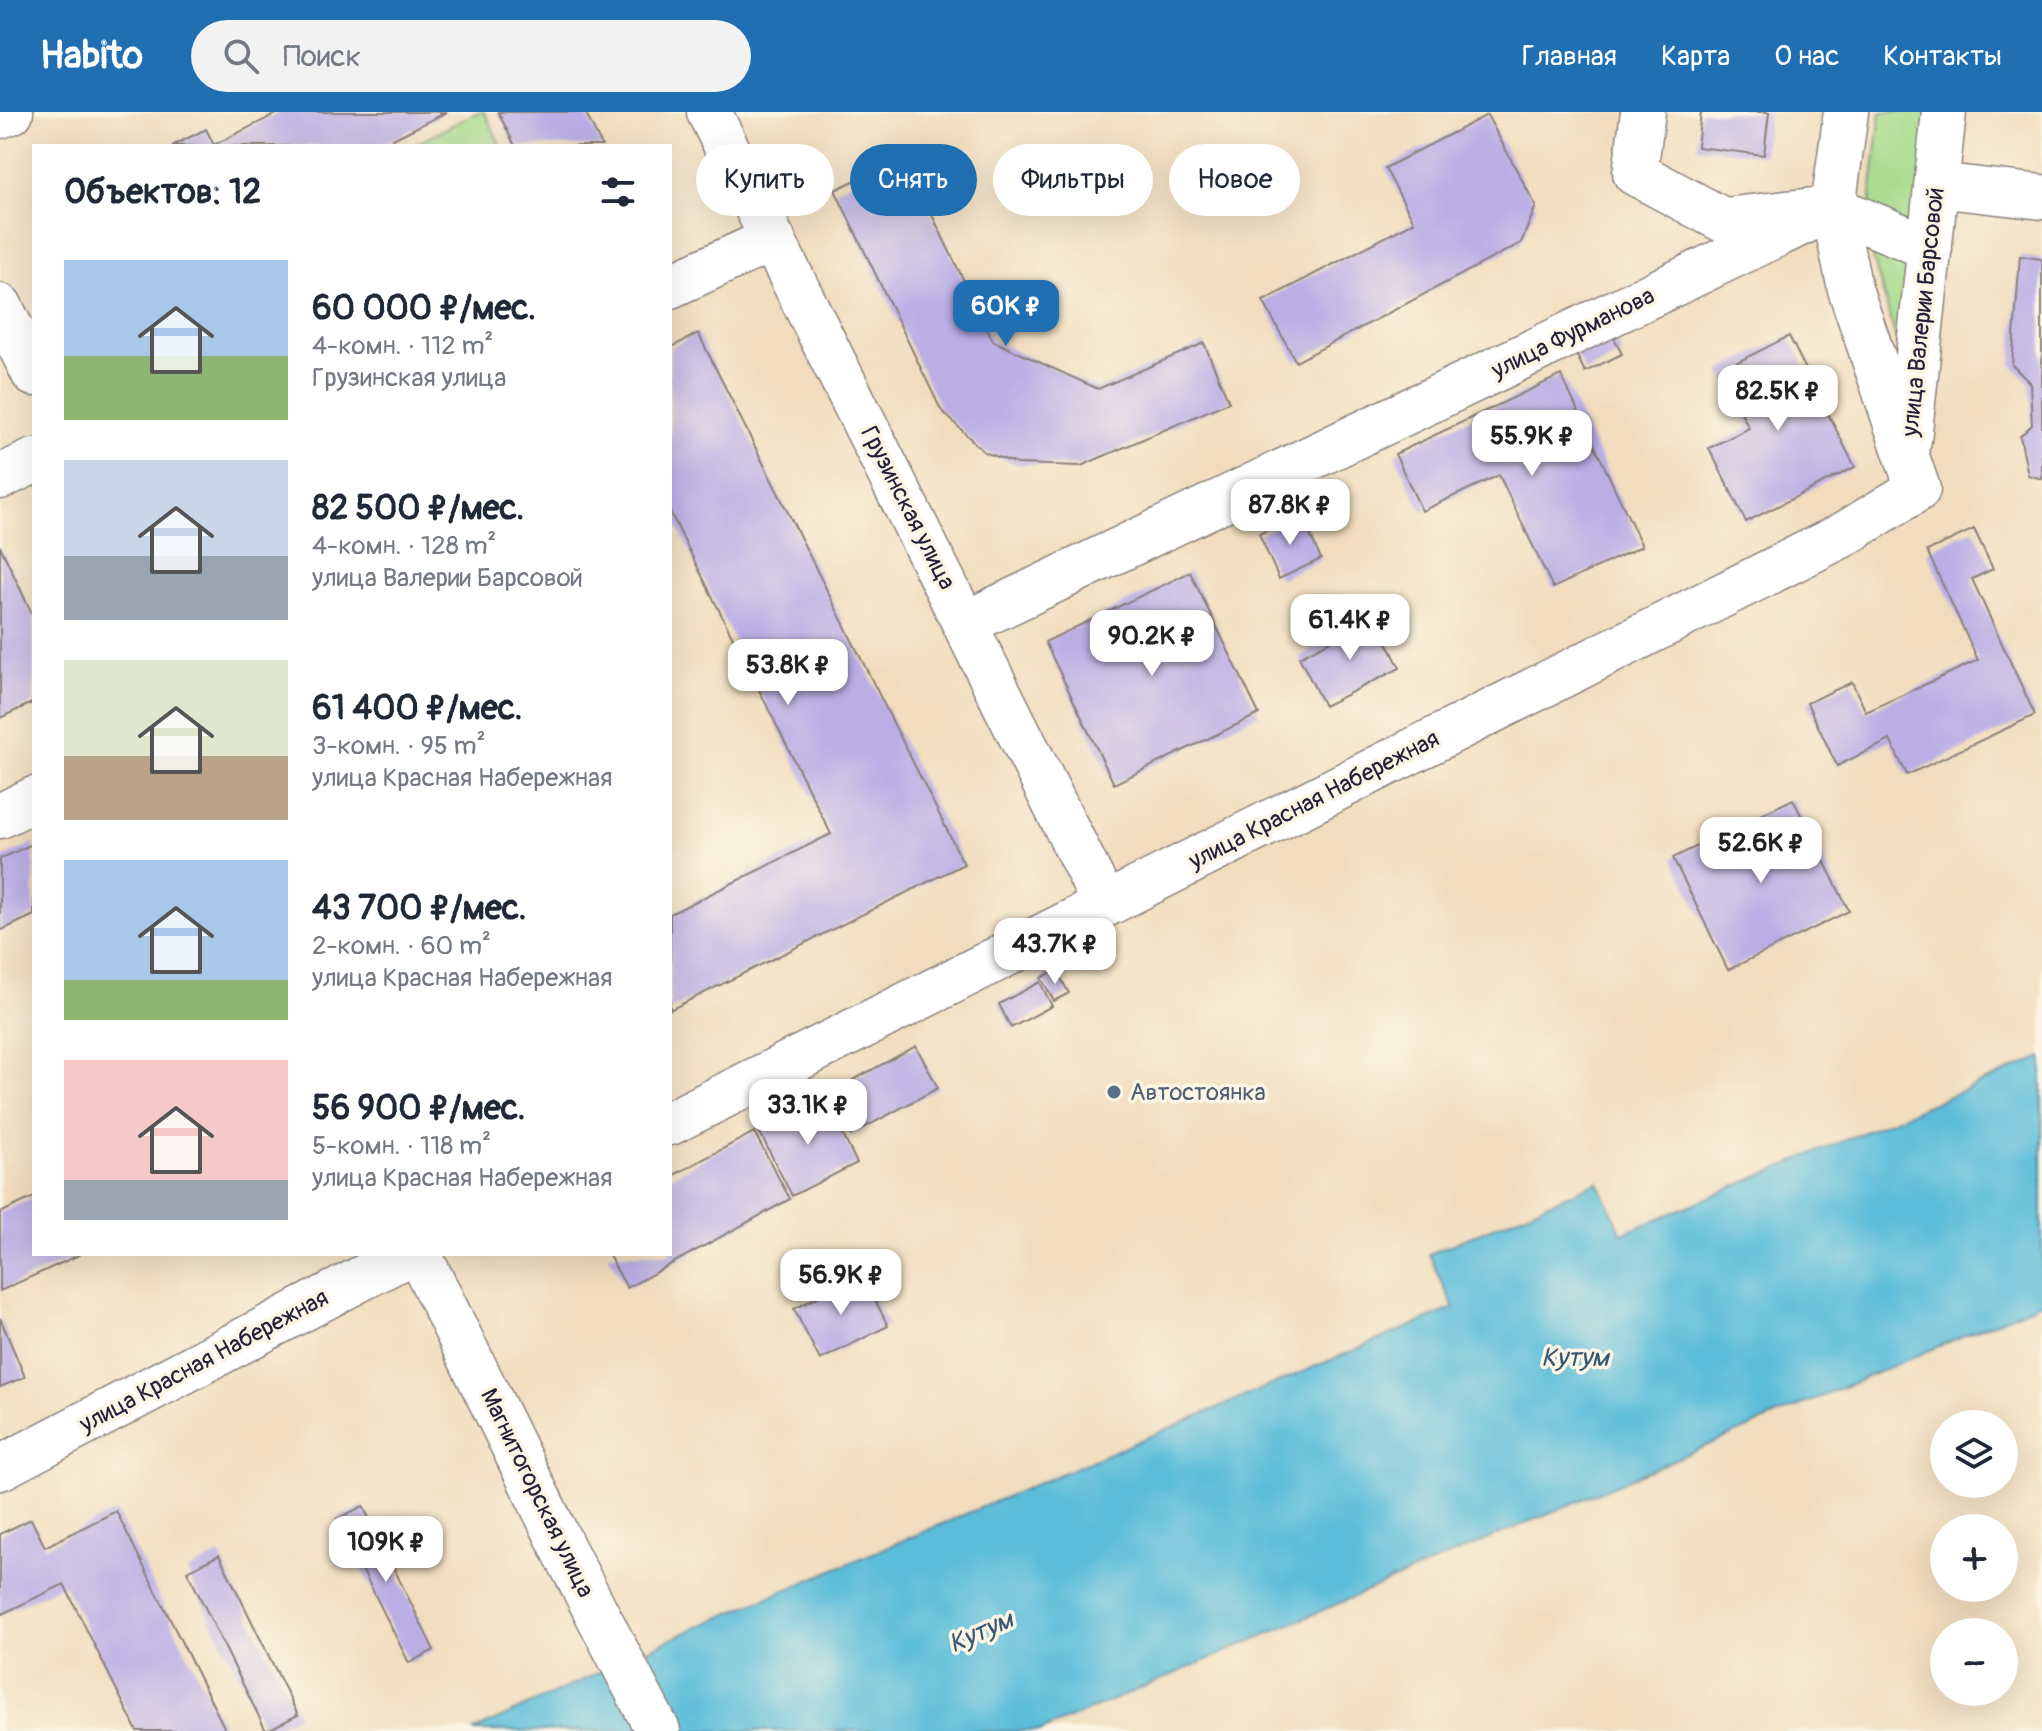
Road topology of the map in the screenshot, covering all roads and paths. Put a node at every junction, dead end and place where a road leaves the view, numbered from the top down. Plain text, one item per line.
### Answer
1 (11, 112) edge
2 (709, 112) edge
3 (1643, 112) edge
4 (1846, 112) edge
5 (1944, 112) edge
6 (0, 116) edge
7 (1936, 185) junction
8 (2042, 197) edge
9 (1833, 208) junction
10 (773, 239) junction
11 (1930, 248) junction
12 (672, 285) edge
13 (0, 306) edge
14 (32, 370) edge
15 (1908, 450) junction
16 (32, 462) edge
17 (0, 477) edge
18 (966, 623) junction
19 (32, 800) edge
20 (0, 816) edge
21 (1105, 905) junction
22 (672, 1122) edge
23 (404, 1256) edge
24 (420, 1256) edge
25 (0, 1468) edge
26 (658, 1731) edge

1 - 6 street
2 - 10 street, Грузинская улица
3 - 9 street
4 - 9 street, улица Валерии Барсовой
5 - 7 street, улица Валерии Барсовой
7 - 8 street
7 - 11 street, улица Валерии Барсовой
9 - 11 street
9 - 15 street, улица Валерии Барсовой
9 - 18 street, улица Фурманова
10 - 12 street
10 - 18 street, Грузинская улица
11 - 15 street, улица Валерии Барсовой
13 - 14 street
15 - 21 street, улица Красная Набережная
16 - 17 street
18 - 21 street, Грузинская улица
19 - 20 street
21 - 22 street, улица Красная Набережная
23 - 25 street, улица Красная Набережная
24 - 26 street, Магнитогорская улица

